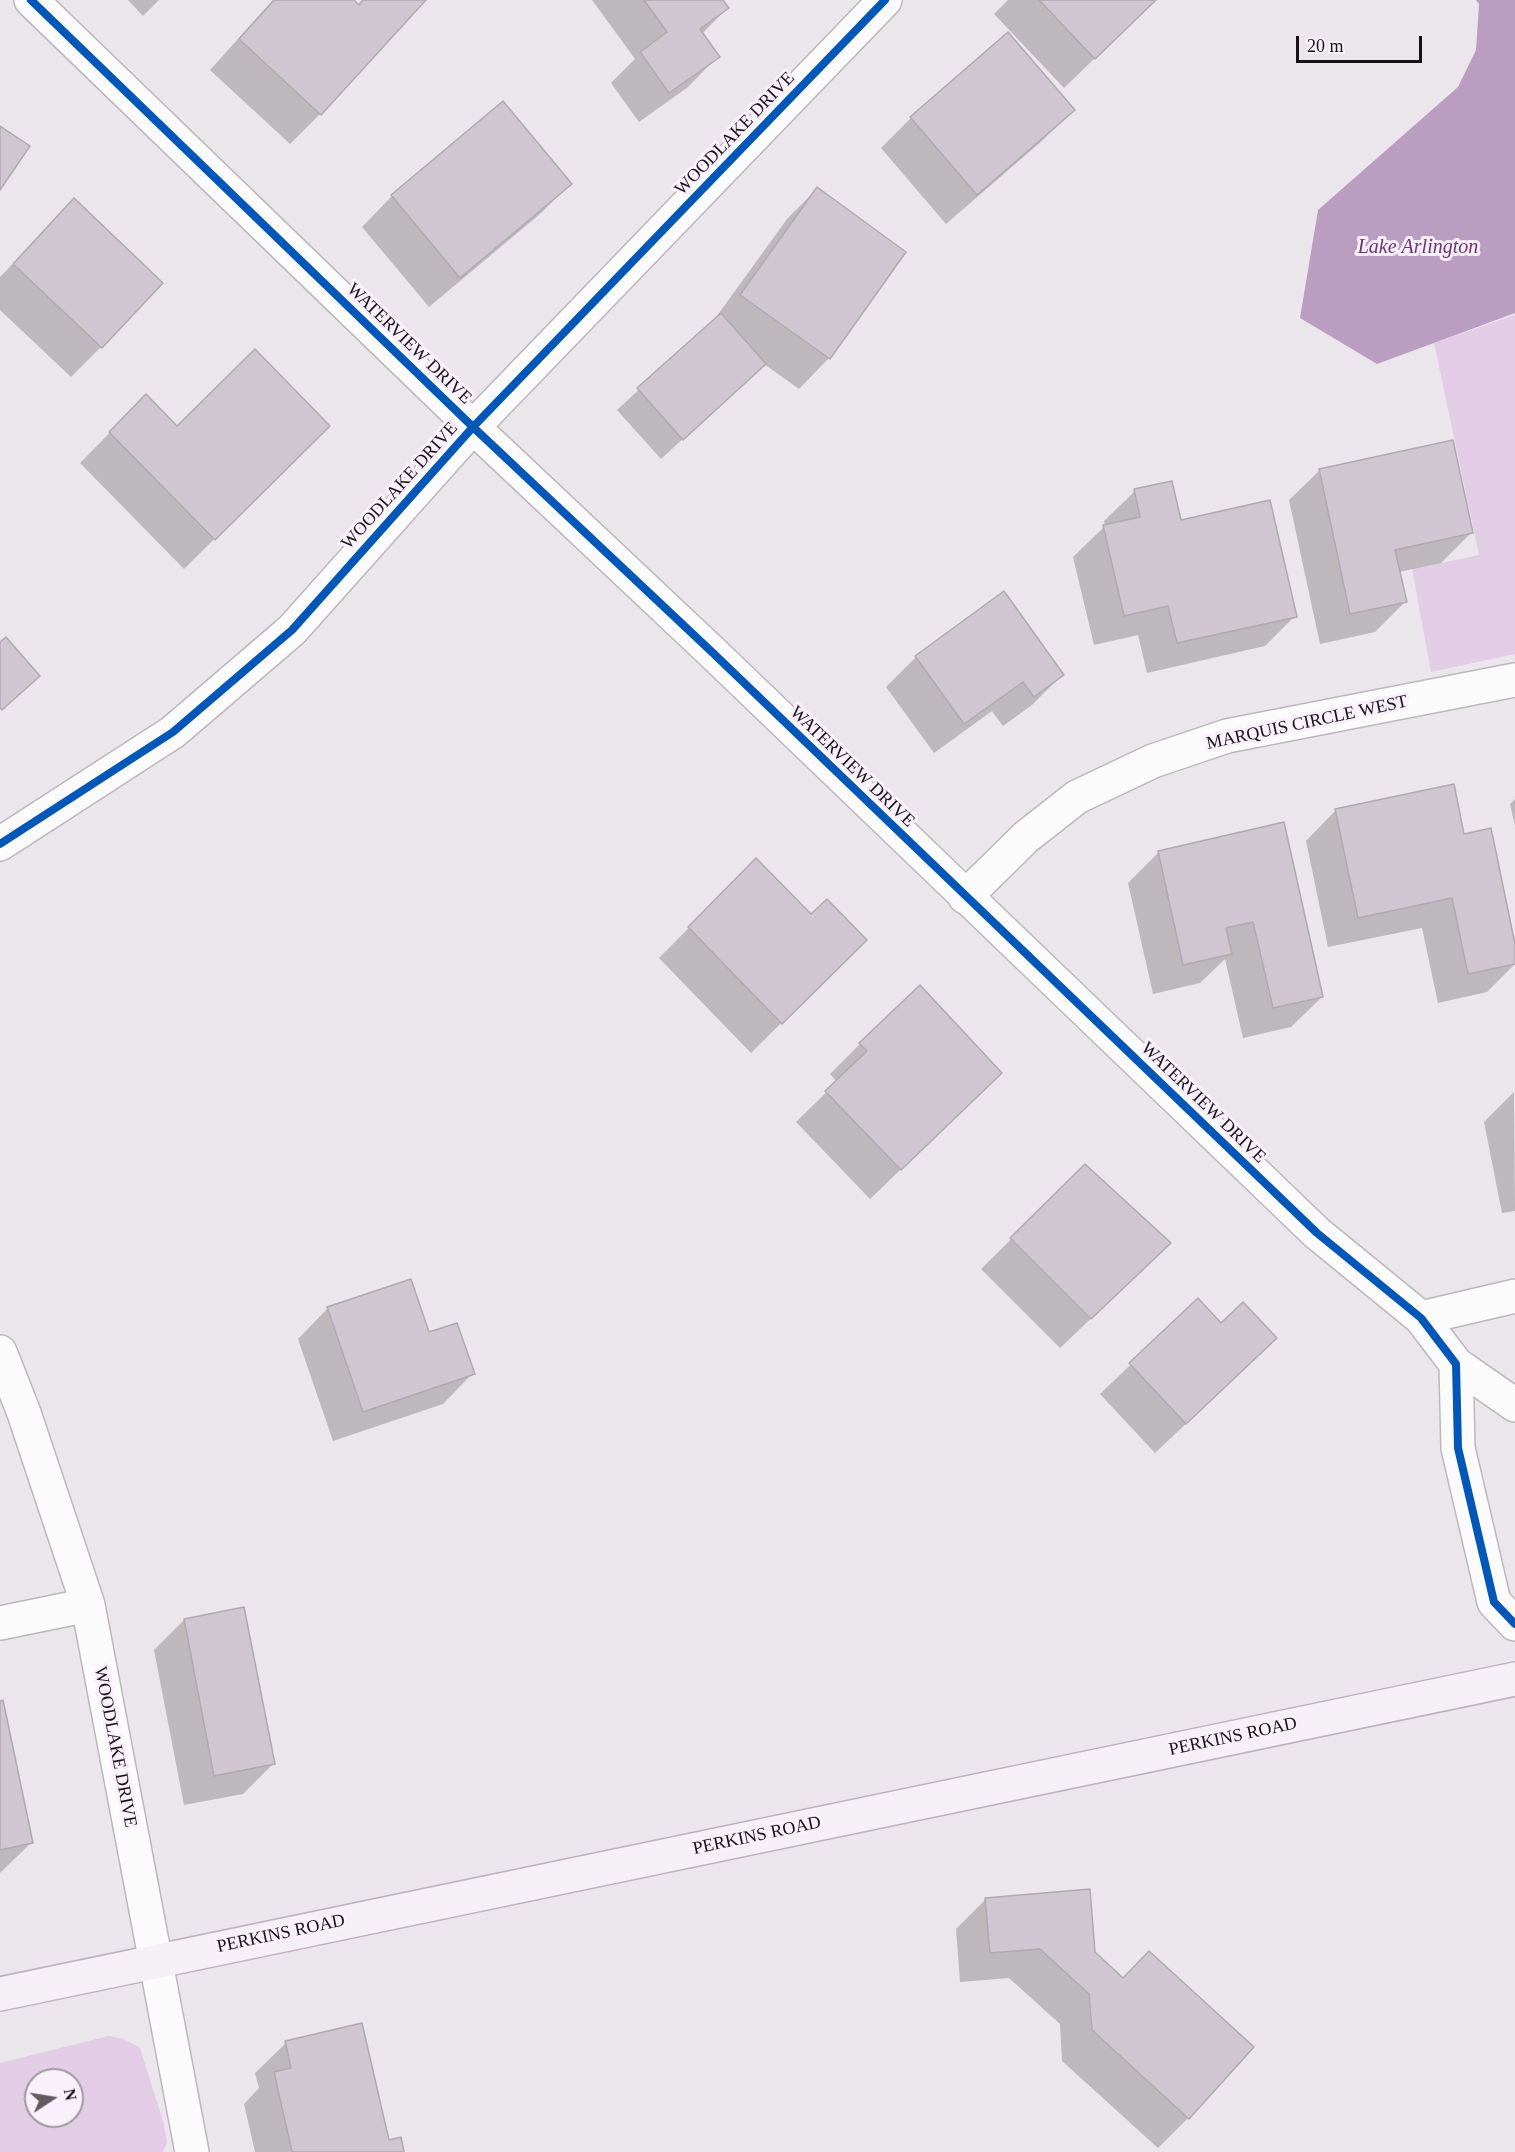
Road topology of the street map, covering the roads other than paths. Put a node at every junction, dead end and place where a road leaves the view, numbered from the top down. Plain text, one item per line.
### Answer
1 (31, 0) edge
2 (885, 0) edge
3 (473, 427) junction
4 (1515, 680) edge
5 (0, 844) edge
6 (965, 897) junction
7 (1515, 1296) edge
8 (1421, 1318) junction
9 (0, 1352) edge
10 (1456, 1364) junction
11 (1515, 1405) edge
12 (88, 1605) junction
13 (0, 1623) edge
14 (1515, 1624) edge
15 (1515, 1679) edge
16 (156, 1960) junction
17 (0, 1994) edge
18 (192, 2152) edge

1 - 3 street, WATERVIEW DRIVE
2 - 3 street, WOODLAKE DRIVE
3 - 5 street, WOODLAKE DRIVE
3 - 6 street, WATERVIEW DRIVE
4 - 6 street, MARQUIS CIRCLE WEST
6 - 8 street, WATERVIEW DRIVE
7 - 8 street
8 - 10 street, WATERVIEW DRIVE
9 - 12 street, WOODLAKE DRIVE
10 - 11 street, WATERVIEW DRIVE
10 - 14 street
12 - 13 street
12 - 16 street, WOODLAKE DRIVE
15 - 16 main road, PERKINS ROAD
16 - 17 main road, PERKINS ROAD
16 - 18 street, WOODLAKE DRIVE

